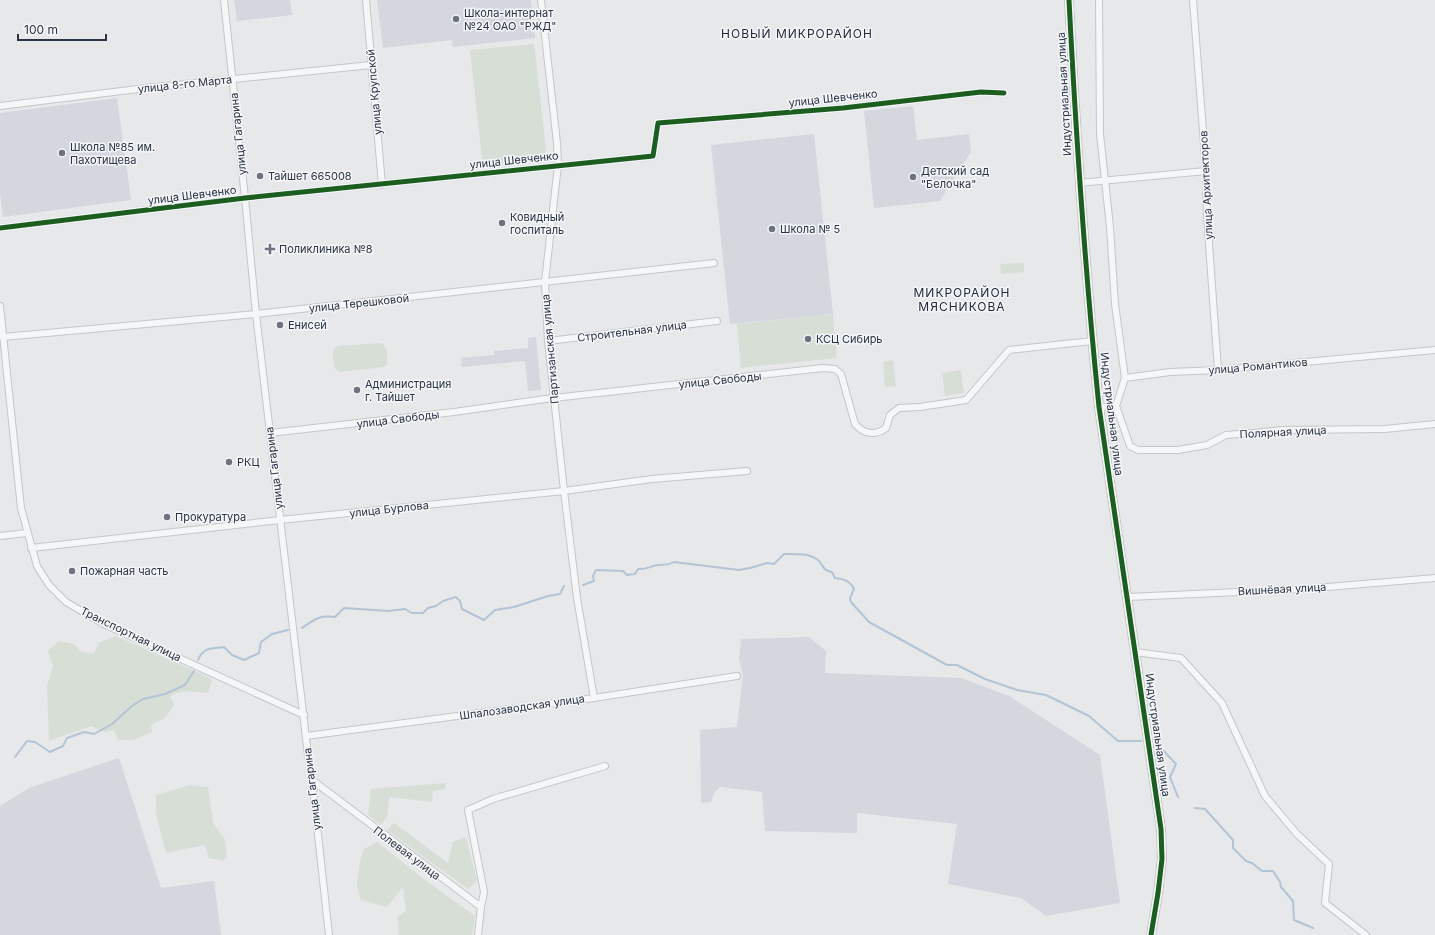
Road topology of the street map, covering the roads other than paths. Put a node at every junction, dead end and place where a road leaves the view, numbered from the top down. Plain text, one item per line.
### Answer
1 (224, 0) edge
2 (366, 0) edge
3 (541, 0) edge
4 (1069, 0) edge
5 (1099, 0) edge
6 (1193, 0) edge
7 (371, 65) junction
8 (233, 79) junction
9 (1004, 93) dead end
10 (0, 106) edge
11 (558, 166) junction
12 (1206, 171) junction
13 (1105, 181) junction
14 (1079, 183) junction
15 (382, 185) junction
16 (245, 198) junction
17 (0, 228) edge
18 (714, 263) dead end
19 (545, 282) junction
20 (0, 306) edge
21 (256, 314) junction
22 (717, 322) dead end
23 (3, 337) junction
24 (548, 341) junction
25 (1092, 341) junction
26 (1435, 350) edge
27 (1218, 370) junction
28 (1125, 378) junction
29 (554, 398) junction
30 (1116, 406) junction
31 (1099, 407) junction
32 (1435, 424) edge
33 (270, 433) junction
34 (747, 471) dead end
35 (564, 491) junction
36 (280, 520) junction
37 (27, 534) junction
38 (0, 536) edge
39 (31, 548) junction
40 (1435, 578) edge
41 (1128, 597) junction
42 (1135, 652) junction
43 (737, 676) dead end
44 (594, 698) junction
45 (304, 715) junction
46 (306, 736) junction
47 (605, 766) dead end
48 (312, 780) junction
49 (481, 907) junction
50 (329, 935) edge
51 (478, 935) edge
52 (1151, 935) edge
53 (1366, 935) edge

1 - 8 street, улица Гагарина
2 - 7 street, улица Крупской
3 - 11 street, Партизанская улица
4 - 14 street, Индустриальная улица
5 - 13 street, Индустриальная улица
6 - 12 street, улица Архитекторов
7 - 8 street, улица 8-го Марта
7 - 15 street, улица Крупской
8 - 10 street, улица 8-го Марта
8 - 16 street, улица Гагарина
9 - 11 street, улица Шевченко
11 - 15 street, улица Шевченко
11 - 19 street, Партизанская улица
12 - 13 street
12 - 27 street, улица Архитекторов
13 - 14 street
13 - 28 street, Индустриальная улица
14 - 25 street, Индустриальная улица
15 - 16 street, улица Шевченко
16 - 17 street, улица Шевченко
16 - 21 street, улица Гагарина
18 - 19 street, улица Терешковой
19 - 21 street, улица Терешковой
19 - 24 street, Партизанская улица
20 - 23 street, Транспортная улица
21 - 23 street, улица Терешковой
21 - 33 street, улица Гагарина
22 - 24 street, Строительная улица
23 - 37 street, Транспортная улица
24 - 29 street, Партизанская улица
25 - 29 street, улица Свободы
25 - 31 street, Индустриальная улица
26 - 27 street, улица Романтиков
27 - 28 street, улица Романтиков
28 - 30 street
29 - 33 street, улица Свободы
29 - 35 street, Партизанская улица
30 - 31 street
30 - 32 street, Полярная улица
31 - 41 street, Индустриальная улица
33 - 36 street, улица Гагарина
34 - 35 street, улица Бурлова
35 - 36 street, улица Бурлова
35 - 44 street, Партизанская улица
36 - 39 street, улица Бурлова
36 - 45 street, улица Гагарина
37 - 38 street
37 - 39 street, Транспортная улица
39 - 45 street, Транспортная улица
40 - 41 street, Вишнёвая улица
41 - 42 street, Индустриальная улица
42 - 52 street, Индустриальная улица
42 - 53 street
43 - 44 street, Шпалозаводская улица
44 - 46 street, Шпалозаводская улица
45 - 46 street, улица Гагарина
46 - 48 street, улица Гагарина
47 - 49 street
48 - 49 street, Полевая улица
48 - 50 street, улица Гагарина
49 - 51 street

